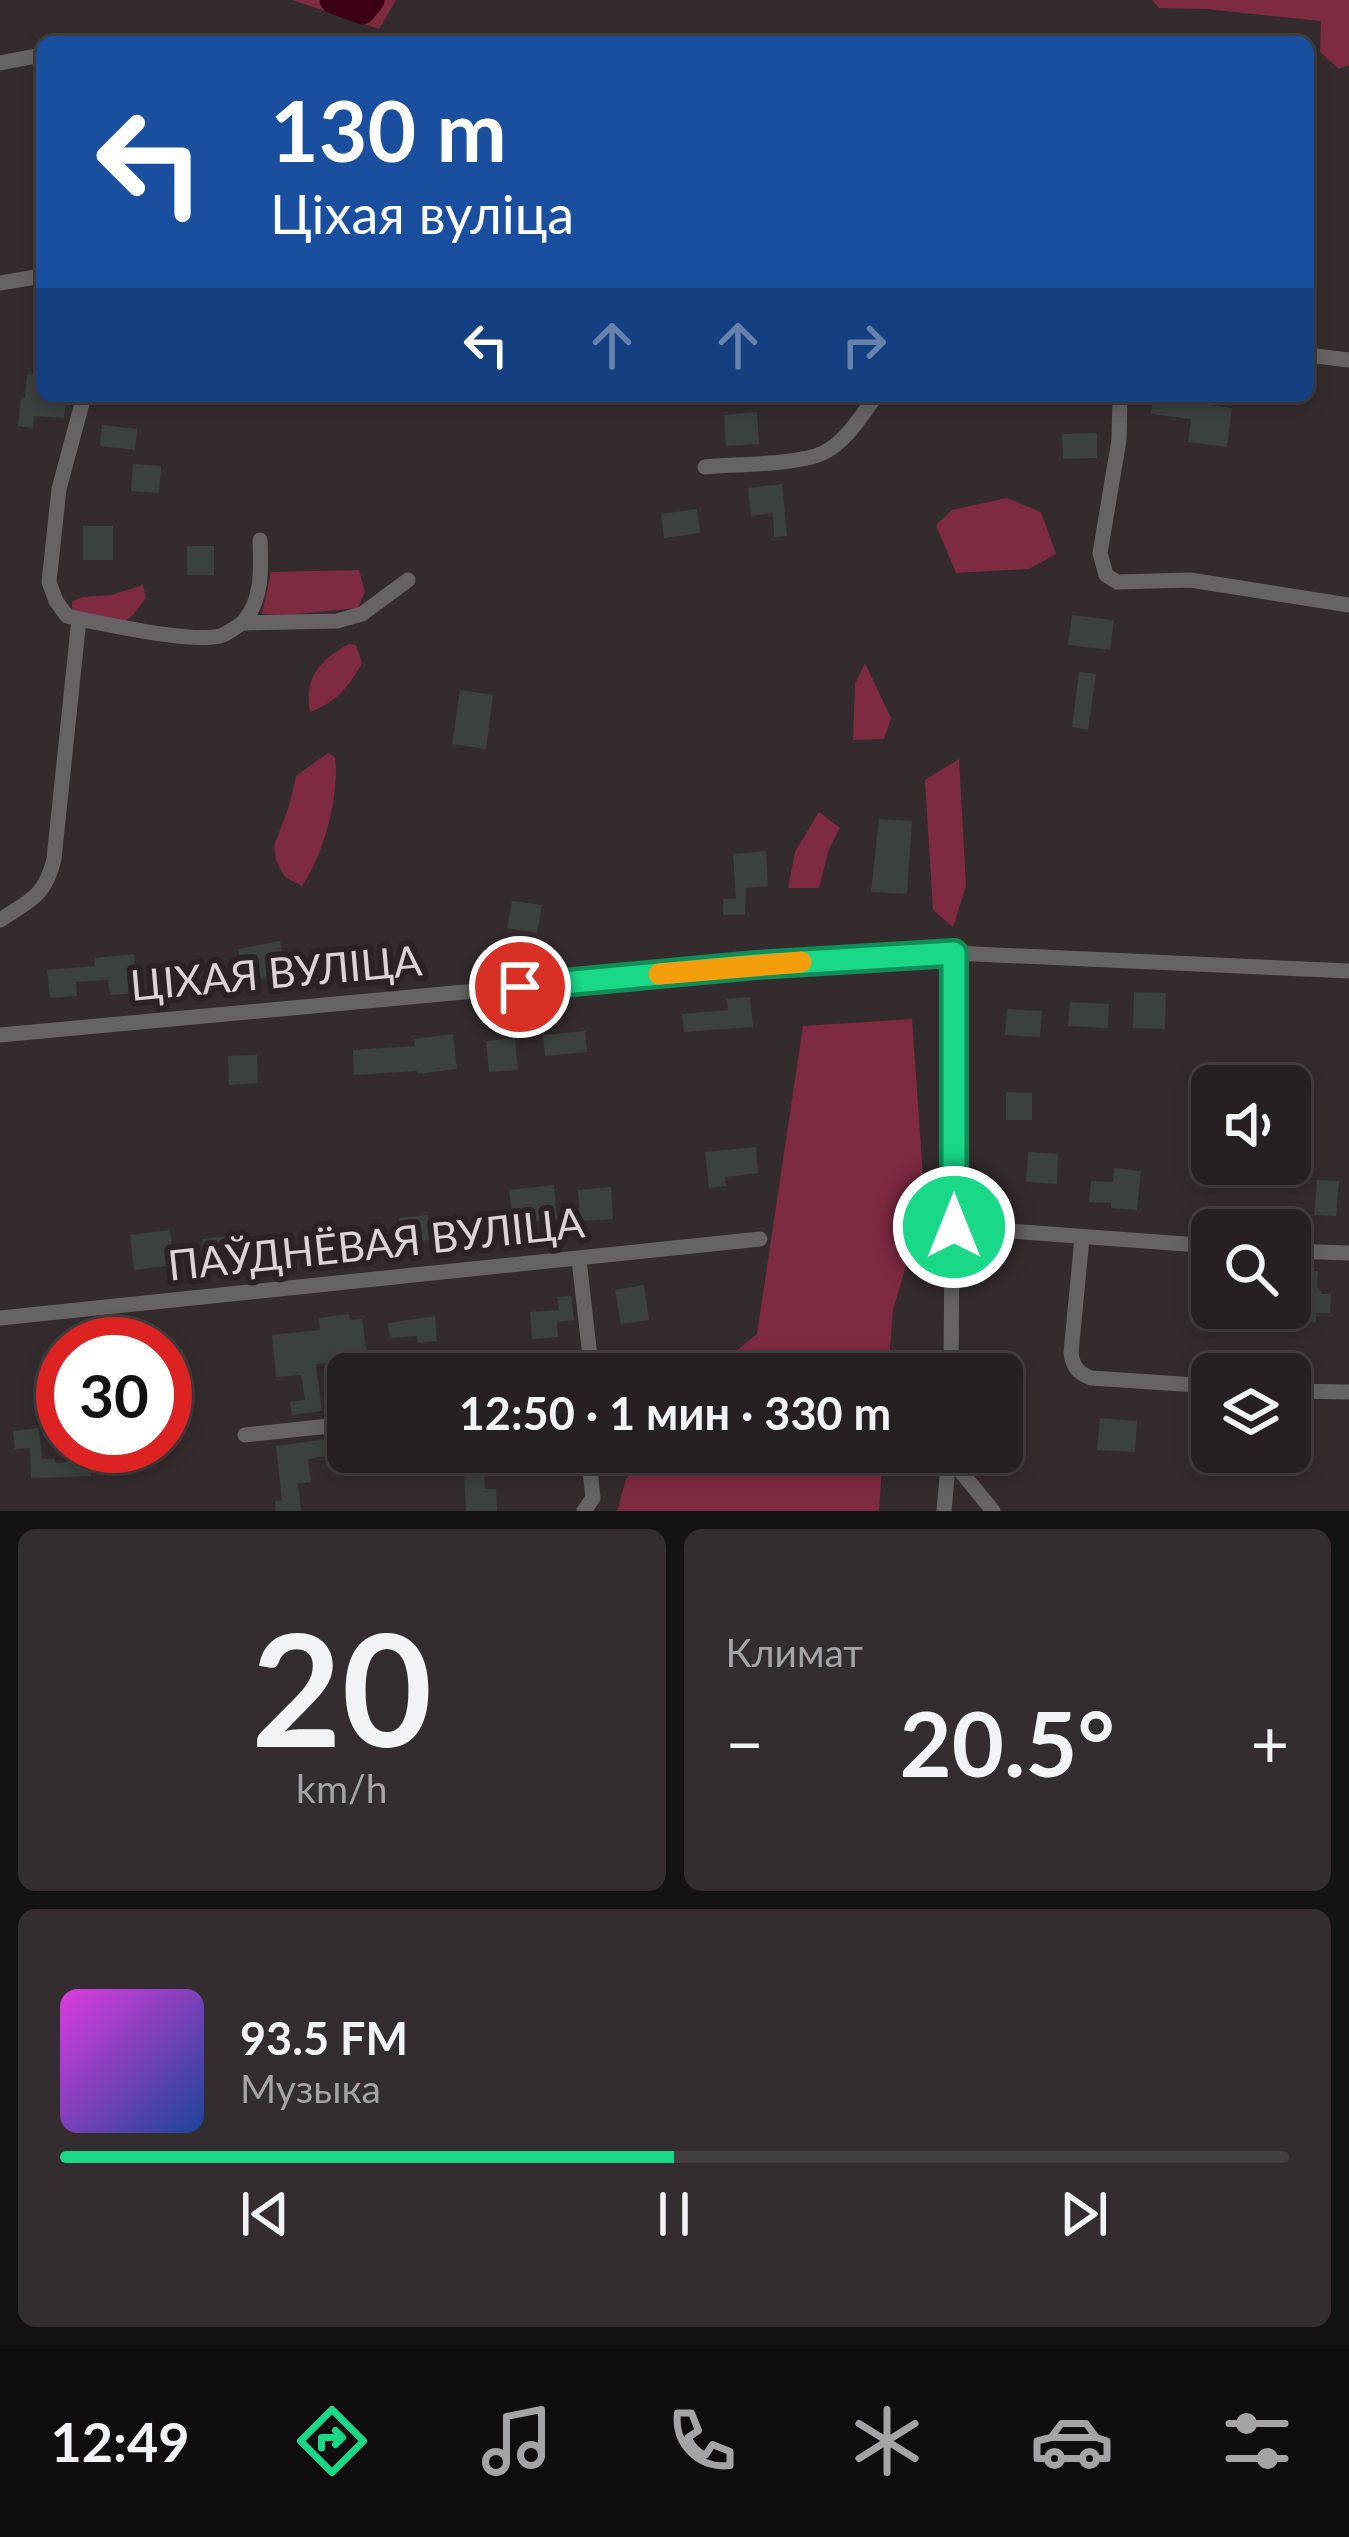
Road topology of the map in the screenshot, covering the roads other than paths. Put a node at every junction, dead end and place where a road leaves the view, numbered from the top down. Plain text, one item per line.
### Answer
1 (36, 56) edge
2 (0, 63) edge
3 (36, 277) edge
4 (0, 283) edge
5 (1314, 357) edge
6 (1349, 360) edge
7 (82, 402) edge
8 (871, 402) edge
9 (1120, 402) edge
10 (705, 467) dead end
11 (260, 540) dead end
12 (408, 580) dead end
13 (1349, 605) edge
14 (80, 620) junction
15 (243, 623) junction
16 (0, 920) edge
17 (954, 953) junction
18 (1349, 971) edge
19 (0, 1035) edge
20 (954, 1227) junction
21 (1082, 1238) junction
22 (760, 1239) dead end
23 (1191, 1245) edge
24 (1311, 1252) edge
25 (1349, 1253) edge
26 (579, 1260) junction
27 (0, 1318) edge
28 (590, 1353) edge
29 (951, 1353) edge
30 (1191, 1385) edge
31 (1311, 1391) edge
32 (1349, 1392) edge
33 (327, 1426) edge
34 (245, 1435) dead end
35 (590, 1473) edge
36 (947, 1473) edge
37 (963, 1473) edge
38 (584, 1511) edge
39 (944, 1511) edge
40 (993, 1511) edge

1 - 2 street
3 - 4 street
5 - 6 street
7 - 14 street
8 - 10 street
9 - 13 street
11 - 15 street
12 - 15 street
14 - 15 street
14 - 16 street
17 - 18 street, ЦІХАЯ ВУЛІЦА
17 - 19 street, ЦІХАЯ ВУЛІЦА
17 - 20 street
20 - 21 street
20 - 29 street
21 - 23 street
21 - 30 street
22 - 26 street, ПАЎДНЁВАЯ ВУЛІЦА
24 - 25 street
26 - 27 street, ПАЎДНЁВАЯ ВУЛІЦА
26 - 28 street
31 - 32 street
33 - 34 street
35 - 38 street
36 - 39 street
37 - 40 street

